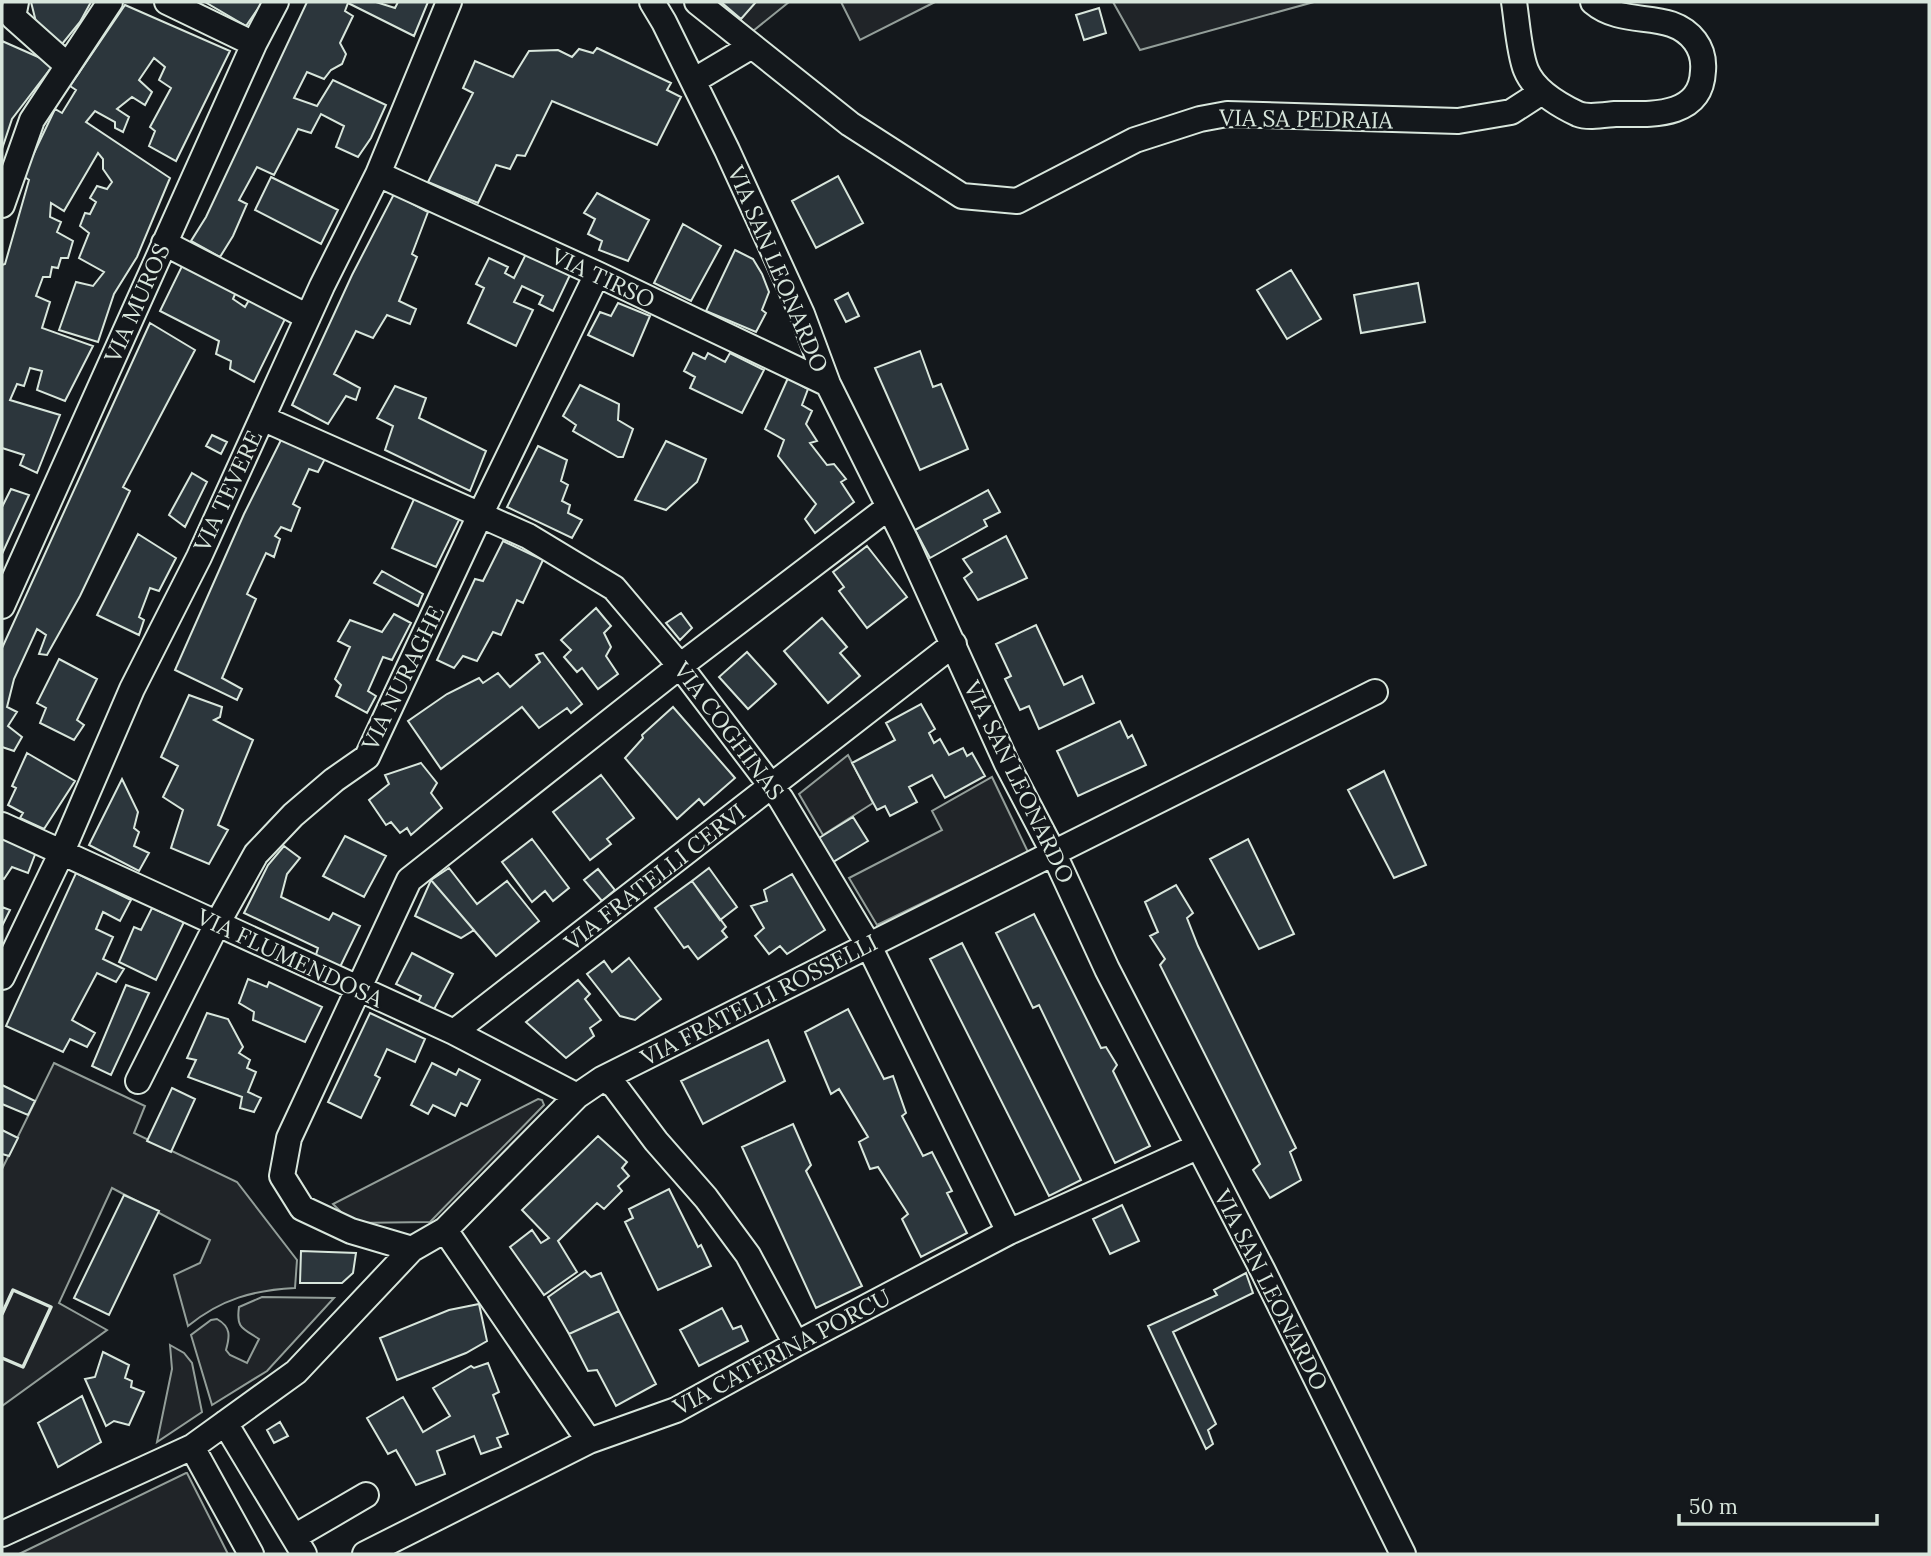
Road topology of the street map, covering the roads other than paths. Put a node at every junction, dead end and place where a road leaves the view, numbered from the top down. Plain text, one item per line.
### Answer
1 (16, 2) edge
2 (110, 2) edge
3 (167, 2) edge
4 (276, 2) edge
5 (449, 2) edge
6 (652, 2) edge
7 (697, 2) edge
8 (1514, 2) edge
9 (1594, 2) edge
10 (254, 44) junction
11 (752, 46) junction
12 (68, 66) junction
13 (694, 81) junction
14 (1542, 92) junction
15 (378, 174) junction
16 (2, 205) edge
17 (164, 243) junction
18 (597, 274) junction
19 (308, 317) junction
20 (828, 384) junction
21 (262, 418) junction
22 (890, 507) junction
23 (481, 515) junction
24 (2, 606) edge
25 (954, 644) junction
26 (680, 666) junction
27 (1376, 692) dead end
28 (773, 786) junction
29 (2, 825) edge
30 (61, 854) junction
31 (1054, 854) junction
32 (217, 923) junction
33 (869, 944) junction
34 (2, 977) edge
35 (359, 989) junction
36 (454, 1032) junction
37 (601, 1079) junction
38 (138, 1081) dead end
39 (577, 1096) junction
40 (1198, 1147) junction
41 (445, 1230) junction
42 (1009, 1232) junction
43 (412, 1249) junction
44 (796, 1344) junction
45 (225, 1423) junction
46 (589, 1441) junction
47 (192, 1447) junction
48 (366, 1495) dead end
49 (2, 1534) edge
50 (299, 1546) edge
51 (251, 1554) edge
52 (365, 1554) edge
53 (1403, 1554) edge

1 - 12 street
2 - 12 street
3 - 10 street
4 - 10 street, VIA MUROS
5 - 15 street, VIA TEVERE
6 - 13 street, VIA SAN LEONARDO
7 - 11 street, VIA SA PEDRAIA
8 - 14 street
9 - 14 street
10 - 17 street, VIA MUROS
11 - 13 street
11 - 14 street, VIA SA PEDRAIA
12 - 16 street
13 - 20 street, VIA SAN LEONARDO
15 - 18 street, VIA TIRSO
15 - 19 street, VIA TEVERE
17 - 19 street
17 - 24 street, VIA MUROS
18 - 20 street, VIA TIRSO
18 - 23 street, VIA NURAGHE
19 - 21 street, VIA TEVERE
20 - 22 street, VIA SAN LEONARDO
21 - 23 street, VIA COGHINAS
21 - 30 street, VIA TEVERE
22 - 25 street, VIA SAN LEONARDO
22 - 26 street
23 - 26 street, VIA COGHINAS
23 - 32 street, VIA NURAGHE
25 - 28 street, VIA FRATELLI CERVI
25 - 31 street, VIA SAN LEONARDO
26 - 28 street, VIA COGHINAS
26 - 35 street
27 - 31 street, VIA FRATELLI ROSSELLI
28 - 33 street, VIA COGHINAS
28 - 36 street, VIA FRATELLI CERVI
29 - 30 street, VIA FLUMENDOSA
30 - 32 street, VIA FLUMENDOSA
30 - 34 street, VIA TEVERE
31 - 33 street, VIA FRATELLI ROSSELLI
31 - 40 street, VIA SAN LEONARDO
32 - 35 street, VIA FLUMENDOSA
32 - 38 street, VIA NURAGHE
33 - 37 street, VIA FRATELLI ROSSELLI
33 - 42 street, VIA COGHINAS
35 - 36 street, VIA FLUMENDOSA
35 - 43 street
36 - 39 street, VIA FLUMENDOSA
37 - 39 street, VIA FRATELLI ROSSELLI
37 - 44 street
39 - 41 street, VIA FRATELLI ROSSELLI
40 - 42 street, VIA CATERINA PORCU
40 - 53 street, VIA SAN LEONARDO
41 - 43 street, VIA FRATELLI ROSSELLI
41 - 46 street
42 - 44 street, VIA CATERINA PORCU
43 - 45 street, VIA FRATELLI ROSSELLI
44 - 46 street, VIA CATERINA PORCU
45 - 47 street, VIA FRATELLI ROSSELLI
45 - 50 street
46 - 52 street, VIA CATERINA PORCU
47 - 49 street, VIA FRATELLI ROSSELLI
47 - 51 street
48 - 50 street

